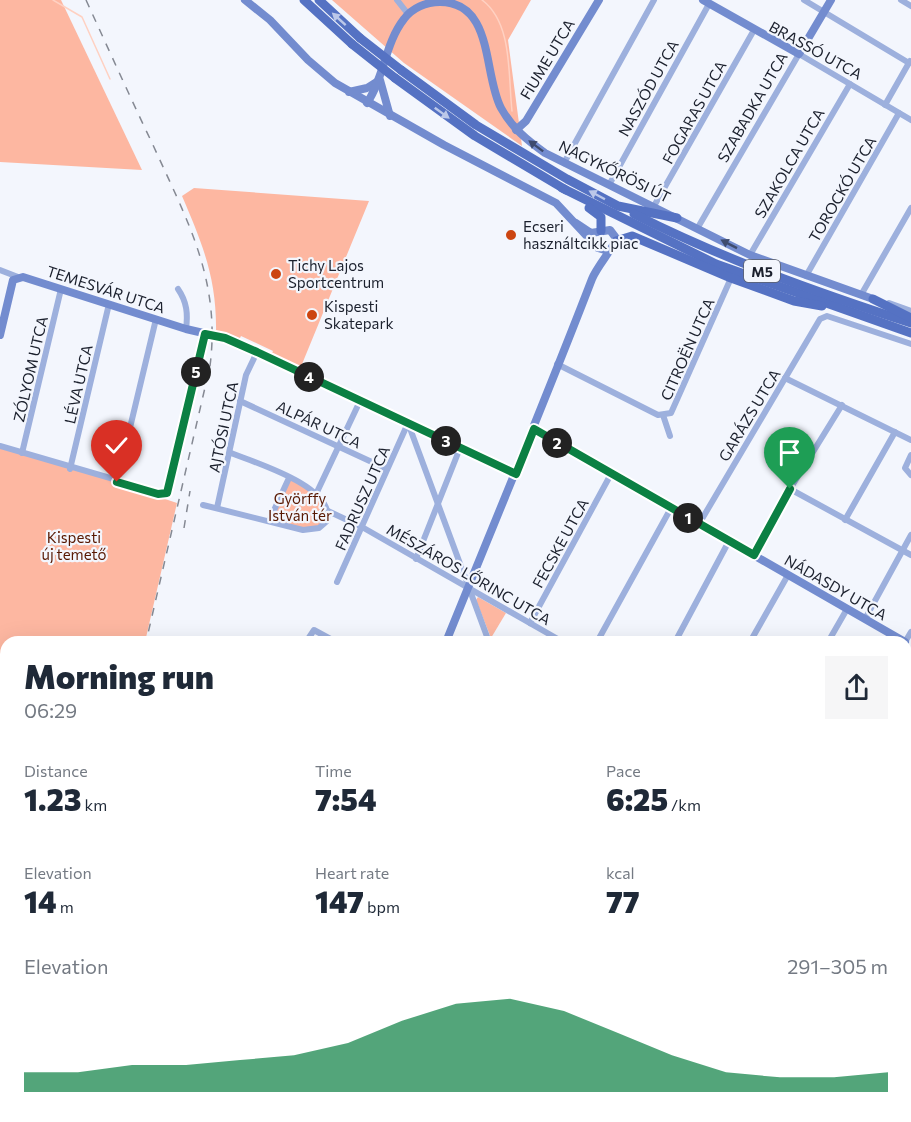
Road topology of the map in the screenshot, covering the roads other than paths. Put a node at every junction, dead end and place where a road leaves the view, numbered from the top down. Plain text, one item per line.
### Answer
1 (245, 0) edge
2 (304, 0) edge
3 (319, 0) edge
4 (397, 0) edge
5 (599, 0) edge
6 (654, 0) edge
7 (804, 0) edge
8 (831, 0) edge
9 (901, 0) edge
10 (706, 2) edge
11 (911, 6) edge
12 (824, 12) junction
13 (408, 14) junction
14 (754, 30) junction
15 (356, 41) junction
16 (799, 54) junction
17 (910, 61) edge
18 (398, 74) junction
19 (380, 79) junction
20 (850, 84) junction
21 (348, 92) junction
22 (367, 103) junction
23 (885, 105) junction
24 (899, 113) junction
25 (391, 116) junction
26 (911, 120) edge
27 (516, 130) junction
28 (564, 162) junction
29 (609, 185) junction
30 (562, 188) junction
31 (618, 206) junction
32 (654, 206) junction
33 (911, 208) edge
34 (677, 218) junction
35 (576, 223) junction
36 (698, 229) junction
37 (601, 231) junction
38 (616, 241) junction
39 (597, 247) junction
40 (608, 251) junction
41 (750, 255) junction
42 (598, 264) junction
43 (0, 270) edge
44 (806, 276) junction
45 (18, 277) junction
46 (731, 278) junction
47 (61, 289) junction
48 (178, 289) dead end
49 (861, 295) junction
50 (873, 299) junction
51 (109, 304) junction
52 (837, 307) junction
53 (911, 311) edge
54 (911, 318) edge
55 (156, 319) junction
56 (911, 323) edge
57 (186, 329) junction
58 (911, 333) edge
59 (205, 334) junction
60 (0, 335) edge
61 (911, 344) edge
62 (257, 352) junction
63 (557, 364) junction
64 (785, 378) junction
65 (240, 400) junction
66 (360, 401) junction
67 (842, 405) junction
68 (663, 415) junction
69 (408, 423) junction
70 (534, 429) junction
71 (895, 432) junction
72 (670, 436) dead end
73 (911, 440) edge
74 (0, 446) edge
75 (338, 446) junction
76 (460, 448) junction
77 (22, 453) junction
78 (231, 453) junction
79 (911, 455) edge
80 (70, 469) junction
81 (387, 469) junction
82 (516, 474) junction
83 (611, 474) junction
84 (911, 475) edge
85 (289, 478) junction
86 (117, 482) junction
87 (790, 489) junction
88 (317, 492) junction
89 (437, 504) junction
90 (203, 505) dead end
91 (217, 508) junction
92 (671, 508) junction
93 (328, 511) junction
94 (269, 520) junction
95 (845, 520) junction
96 (699, 524) junction
97 (362, 527) junction
98 (911, 535) edge
99 (729, 541) junction
100 (903, 551) junction
101 (754, 555) junction
102 (911, 555) edge
103 (416, 559) junction
104 (788, 575) junction
105 (337, 582) dead end
106 (468, 587) junction
107 (847, 609) junction
108 (865, 619) junction
109 (530, 623) junction
110 (310, 636) edge
111 (325, 636) edge
112 (449, 636) edge
113 (487, 636) edge
114 (553, 636) edge
115 (600, 636) edge
116 (678, 636) edge
117 (753, 636) edge
118 (831, 636) edge
119 (895, 636) edge

1 - 21 street
2 - 15 main road, M5
15 -> 3 main road, M5
4 - 13 street
5 - 27 street, FIUME UTCA
6 - 28 street
7 - 12 street
8 - 12 street, SZABADKA UTCA
9 - 11 street
10 - 14 street, BRASSÓ UTCA
10 - 29 street, NASZÓD UTCA
12 - 16 street, SZABADKA UTCA
12 - 17 street
13 - 19 street
13 - 27 street, NAGYKŐRÖSI ÚT
14 - 16 street, BRASSÓ UTCA
14 - 32 street, FOGARAS UTCA
15 - 18 main road, M5, bridge
16 - 20 street, BRASSÓ UTCA
16 - 36 street, SZABADKA UTCA
17 - 23 street
18 -> 30 main road, M5
31 -> 18 main road, M5
19 - 21 street
19 - 22 street
19 - 25 street
20 - 23 street, BRASSÓ UTCA
20 - 41 street, SZAKOLCA UTCA
21 - 22 street
22 - 25 street
23 - 24 street, BRASSÓ UTCA
24 - 26 street, BRASSÓ UTCA
24 - 44 street, TOROCKÓ UTCA
25 - 35 street
28 -> 27 street, NAGYKŐRÖSI ÚT
28 - 29 street, NAGYKŐRÖSI ÚT
29 - 32 street, NAGYKŐRÖSI ÚT
30 - 37 main road
30 - 52 main road, M5
31 - 34 main road
31 - 56 main road, NAGYKŐRÖSI ÚT / M5
32 - 34 street, NAGYKŐRÖSI ÚT
33 - 49 street
34 - 36 street, NAGYKŐRÖSI ÚT
35 - 37 street
35 - 39 street
41 -> 36 street, NAGYKŐRÖSI ÚT
37 - 38 street
37 - 39 street
38 - 40 street
38 - 46 main road
39 - 40 street
39 - 42 street
40 - 42 street
41 - 44 street, NAGYKŐRÖSI ÚT
42 - 63 street
43 - 45 street, TEMESVÁR UTCA
44 - 49 street, NAGYKŐRÖSI ÚT
45 - 47 street, TEMESVÁR UTCA
45 - 60 street
46 - 52 main road
46 - 68 street, CITROËN UTCA
47 - 51 street, TEMESVÁR UTCA
47 - 77 street, ZÓLYOM UTCA
48 - 57 street
49 - 50 street, NAGYKŐRÖSI ÚT
50 - 53 street, NAGYKŐRÖSI ÚT
50 - 54 main road
51 - 55 street, TEMESVÁR UTCA
51 - 80 street, LÉVA UTCA
52 - 58 main road, M5
55 - 57 street, TEMESVÁR UTCA
55 - 86 street
57 - 59 street, TEMESVÁR UTCA
59 - 62 street, TEMESVÁR UTCA
59 - 86 street
61 - 64 street, GARÁZS UTCA
62 - 65 street, AJTÓSI UTCA
62 - 66 street, TEMESVÁR UTCA
63 - 68 street, CITROËN UTCA
63 - 70 street
64 - 67 street
64 - 96 street, GARÁZS UTCA
65 - 75 street, ALPÁR UTCA
65 - 78 street, AJTÓSI UTCA
66 - 69 street, TEMESVÁR UTCA
66 - 75 street
67 - 71 street
67 - 87 street
68 - 72 street
69 - 76 street, TEMESVÁR UTCA
69 - 81 street, FADRUSZ UTCA
69 - 89 street
70 - 82 street
70 - 83 street, NÁDASDY UTCA
71 - 73 street
71 - 95 street
74 - 77 street
75 - 81 street, ALPÁR UTCA
75 - 88 street
76 - 82 street, TEMESVÁR UTCA
76 - 89 street
77 - 80 street
78 - 85 street
78 - 91 street, AJTÓSI UTCA
79 - 84 street
80 - 86 street
81 - 97 street, FADRUSZ UTCA
82 - 106 street
83 - 92 street, NÁDASDY UTCA
83 - 109 street, FECSKE UTCA
85 - 88 street
85 - 94 street
87 - 95 street
87 - 101 street
88 - 93 street
89 - 103 street
89 - 106 street
90 - 91 street
91 - 94 street
92 - 96 street, NÁDASDY UTCA
92 - 115 street
93 - 94 street
93 - 97 street, MÉSZÁROS LŐRINC UTCA
95 - 100 street
96 - 99 street, NÁDASDY UTCA
97 - 103 street, MÉSZÁROS LŐRINC UTCA
97 - 105 street, FADRUSZ UTCA
98 - 100 street
99 - 101 street, NÁDASDY UTCA
99 - 116 street
100 - 102 street
100 - 108 street
101 - 104 street, NÁDASDY UTCA
103 - 106 street, MÉSZÁROS LŐRINC UTCA
104 - 107 street, NÁDASDY UTCA
104 - 117 street
106 - 109 street, MÉSZÁROS LŐRINC UTCA
106 - 112 street
106 - 113 street
107 - 108 street, NÁDASDY UTCA
107 - 118 street
108 - 119 street, NÁDASDY UTCA
109 - 114 street, MÉSZÁROS LŐRINC UTCA
110 - 111 street

